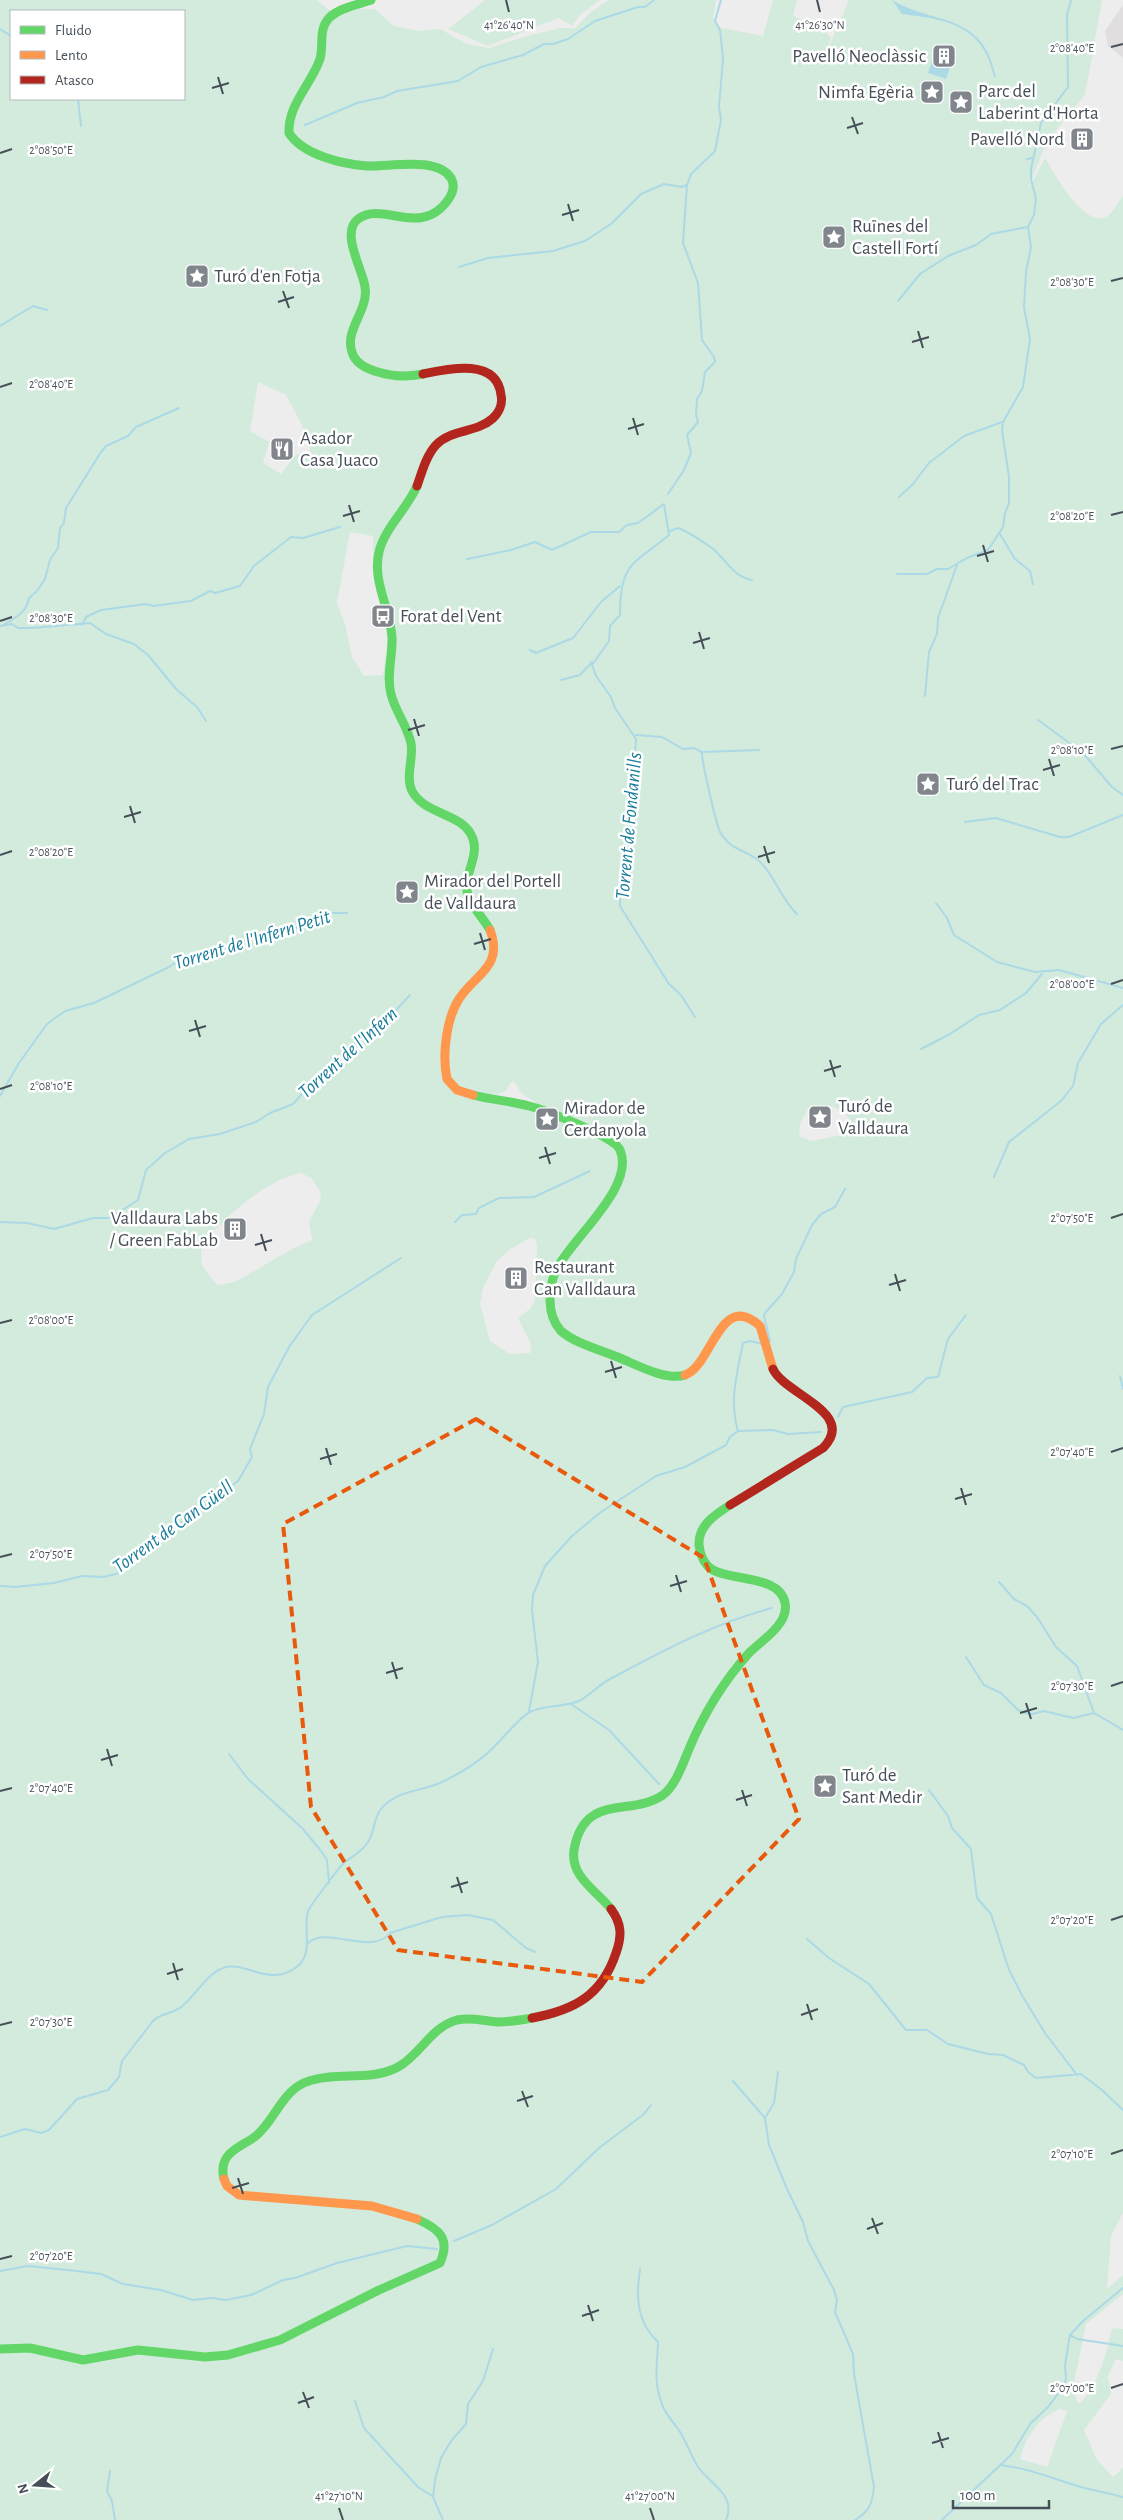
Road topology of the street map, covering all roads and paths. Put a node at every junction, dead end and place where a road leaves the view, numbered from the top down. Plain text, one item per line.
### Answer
1 (371, 0) edge
2 (0, 2349) edge

1 - 2 street

